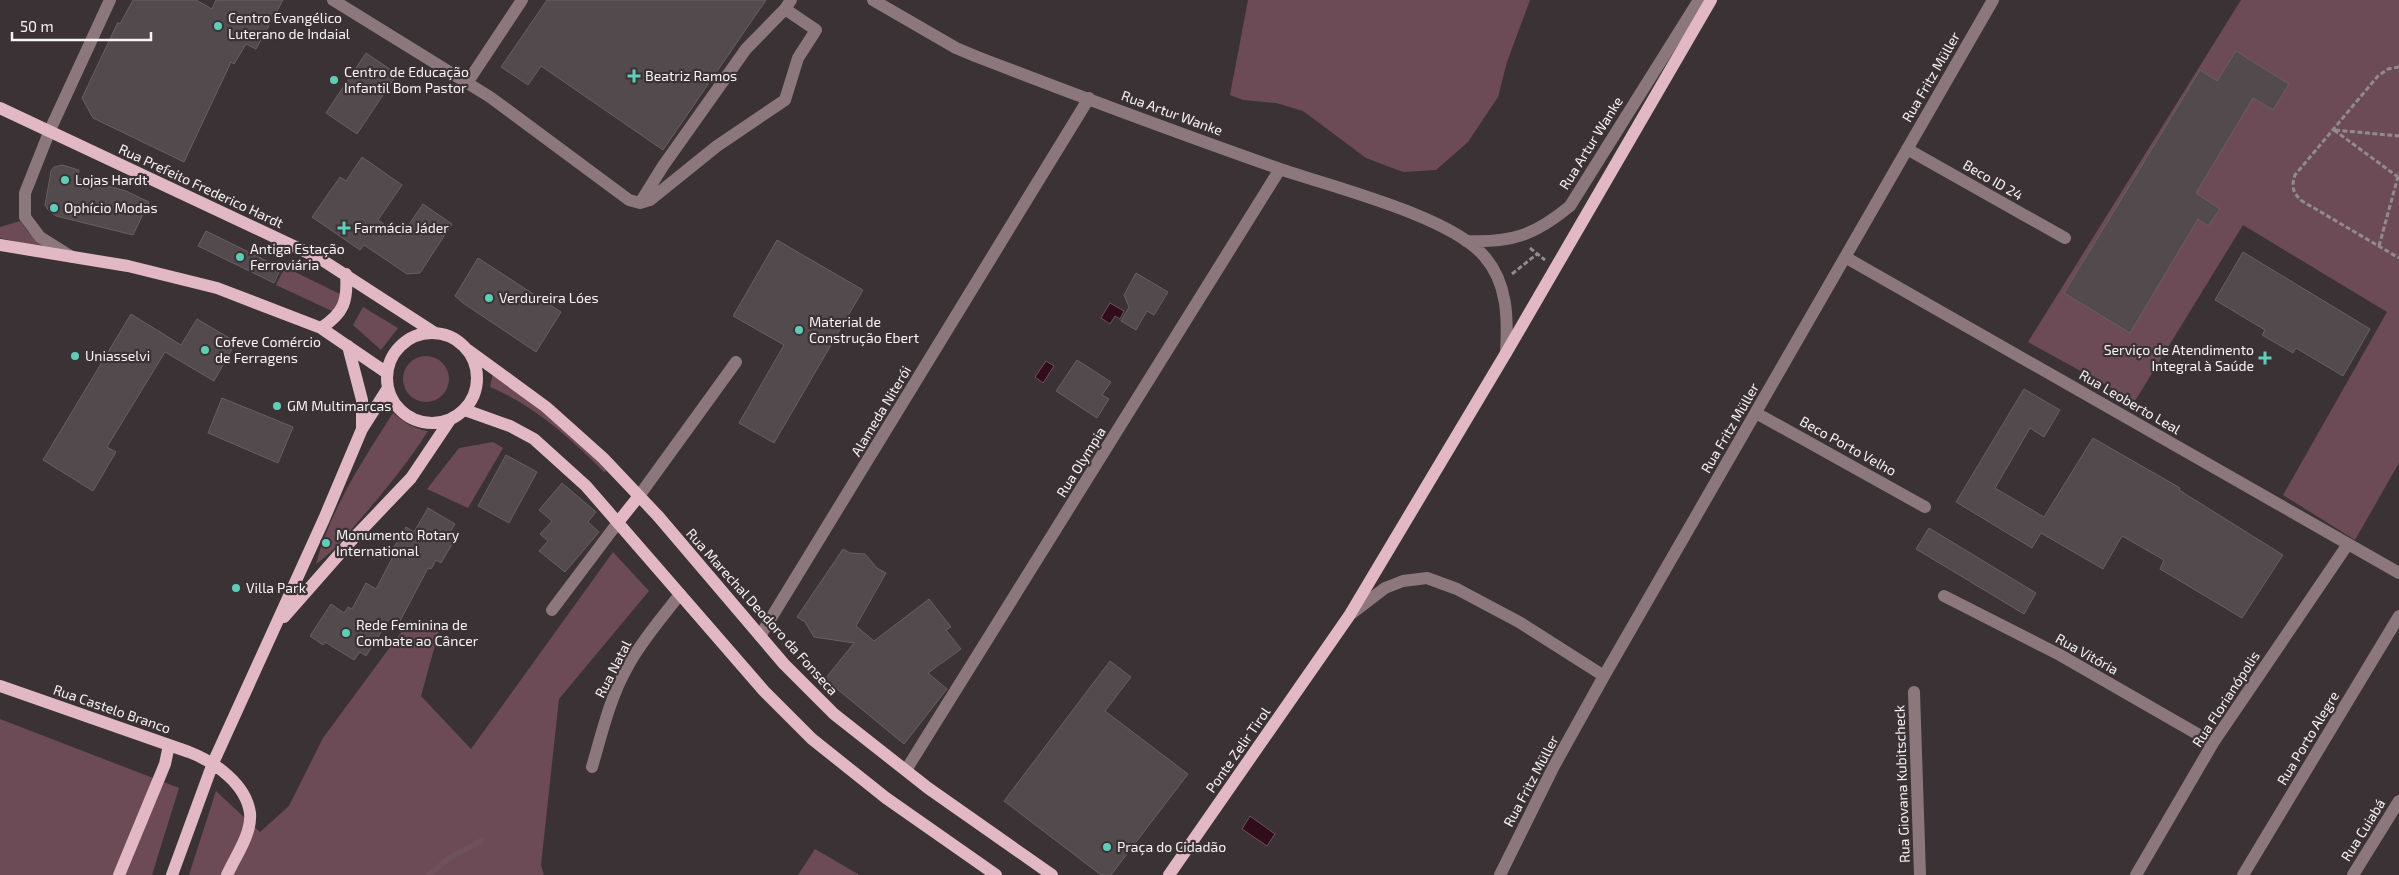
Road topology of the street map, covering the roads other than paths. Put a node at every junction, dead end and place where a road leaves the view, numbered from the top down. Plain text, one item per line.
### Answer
1 (110, 0) edge
2 (333, 0) edge
3 (522, 0) edge
4 (873, 0) edge
5 (1699, 0) edge
6 (1710, 0) edge
7 (1993, 0) edge
8 (788, 4) edge
9 (467, 83) junction
10 (1089, 98) junction
11 (0, 108) edge
12 (50, 130) junction
13 (1907, 149) junction
14 (1280, 169) junction
15 (634, 202) junction
16 (2065, 238) dead end
17 (1466, 241) junction
18 (0, 245) edge
19 (1845, 257) junction
20 (74, 258) junction
21 (346, 274) junction
22 (321, 328) junction
23 (436, 332) junction
24 (348, 346) junction
25 (468, 350) junction
26 (1506, 353) junction
27 (736, 362) dead end
28 (387, 373) junction
29 (388, 388) junction
30 (465, 410) junction
31 (1756, 412) junction
32 (450, 420) junction
33 (362, 429) junction
34 (639, 496) junction
35 (1925, 507) dead end
36 (619, 521) junction
37 (2348, 544) junction
38 (2399, 573) edge
39 (680, 594) junction
40 (1944, 596) dead end
41 (552, 610) dead end
42 (1349, 616) junction
43 (2399, 616) edge
44 (274, 629) junction
45 (760, 636) junction
46 (1321, 650) dead end
47 (1604, 676) junction
48 (0, 686) edge
49 (1914, 692) dead end
50 (2213, 743) junction
51 (169, 745) junction
52 (212, 763) junction
53 (592, 768) dead end
54 (906, 770) junction
55 (2399, 801) edge
56 (119, 875) edge
57 (172, 875) edge
58 (227, 875) edge
59 (996, 875) edge
60 (1052, 875) edge
61 (1167, 875) edge
62 (1500, 875) edge
63 (1920, 875) edge
64 (2136, 875) edge
65 (2243, 875) edge
66 (2353, 875) edge

1 - 12 street
2 - 9 street
3 - 9 street
4 - 10 street, Rua Artur Wanke
5 - 17 street, Rua Artur Wanke
6 - 26 main road, Ponte Zelir Tirol
7 - 13 street, Rua Fritz Müller
8 - 15 street
8 - 15 street
9 - 15 street
10 - 14 street, Rua Artur Wanke
10 - 45 street, Alameda Niterói
11 - 12 main road, Rua Prefeito Frederico Hardt
12 - 20 street
12 - 21 main road, Rua Prefeito Frederico Hardt
13 - 16 street, Beco ID 24
13 - 19 street, Rua Fritz Müller
14 - 17 street, Rua Artur Wanke
14 - 54 street, Rua Olympia
17 - 26 street, Rua Artur Wanke
18 - 20 main road
19 - 31 street, Rua Fritz Müller
19 - 37 street, Rua Leoberto Leal
20 - 22 main road
21 - 22 main road
21 - 23 main road, Rua Prefeito Frederico Hardt
22 - 24 main road
23 - 25 main road
23 - 28 main road
24 - 28 main road
24 - 33 main road
25 - 30 main road
25 - 34 main road, Rua Marechal Deodoro da Fonseca
26 - 42 main road, Ponte Zelir Tirol
27 - 34 street
28 - 29 main road
29 - 32 main road
29 - 33 main road
30 - 32 main road
30 - 36 main road
31 - 35 street, Beco Porto Velho
31 - 47 street, Rua Fritz Müller
32 - 44 main road
33 - 44 main road
34 - 36 main road
34 - 45 main road, Rua Marechal Deodoro da Fonseca
36 - 39 main road
36 - 41 street
37 - 38 street, Rua Leoberto Leal
37 - 50 street, Rua Florianópolis
39 - 53 street, Rua Natal
39 - 59 main road
40 - 50 street, Rua Vitória
42 - 47 street
42 - 61 main road, Ponte Zelir Tirol
43 - 65 street, Rua Porto Alegre
44 - 52 main road
45 - 54 main road, Rua Marechal Deodoro da Fonseca
46 - 61 street
47 - 62 street, Rua Fritz Müller
48 - 51 main road, Rua Castelo Branco
49 - 63 street, Rua Giovana Kubitscheck
50 - 64 street, Rua Florianópolis
51 - 52 main road, Rua Castelo Branco
51 - 56 main road
52 - 57 main road
52 - 58 main road
54 - 60 main road, Rua Marechal Deodoro da Fonseca
55 - 66 street, Rua Cuiabá

